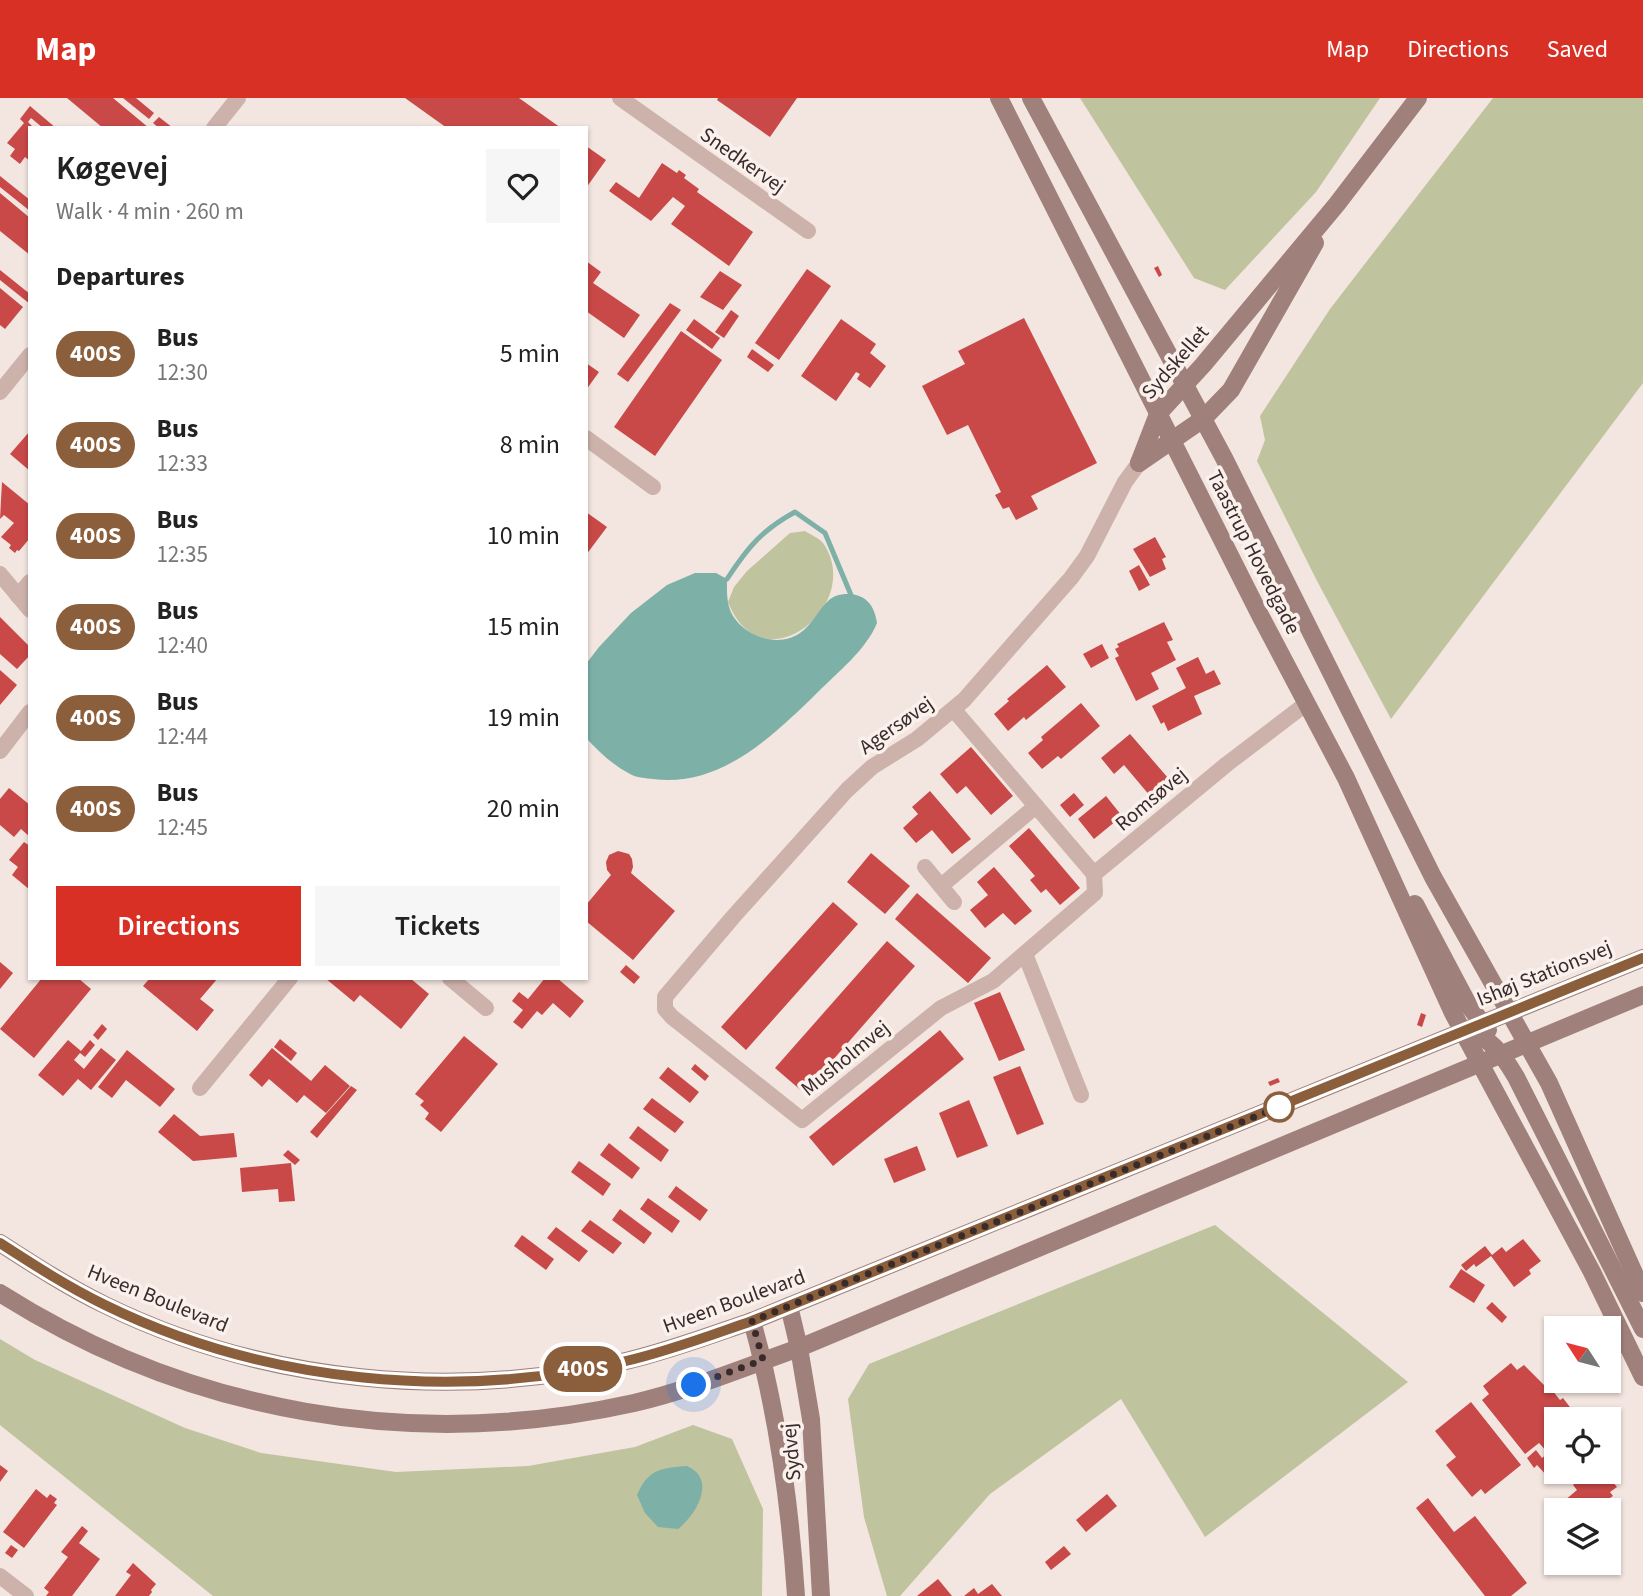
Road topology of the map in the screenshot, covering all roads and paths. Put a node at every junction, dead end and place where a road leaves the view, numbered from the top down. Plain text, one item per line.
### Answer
1 (238, 98) edge
2 (620, 98) edge
3 (999, 98) edge
4 (1031, 98) edge
5 (1418, 98) edge
6 (216, 126) edge
7 (1337, 204) junction
8 (808, 231) dead end
9 (28, 357) edge
10 (5, 374) edge
11 (1185, 385) junction
12 (0, 392) edge
13 (1158, 414) junction
14 (1203, 419) junction
15 (588, 439) edge
16 (1172, 441) junction
17 (1139, 463) junction
18 (653, 486) dead end
19 (0, 574) edge
20 (28, 584) edge
21 (18, 596) junction
22 (28, 608) edge
23 (1307, 703) junction
24 (954, 710) junction
25 (28, 715) edge
26 (0, 751) edge
27 (1346, 778) junction
28 (1036, 806) junction
29 (925, 867) dead end
30 (1094, 874) junction
31 (941, 886) junction
32 (954, 902) dead end
33 (1024, 954) junction
34 (1643, 958) edge
35 (288, 980) edge
36 (452, 980) edge
37 (1643, 995) edge
38 (486, 1008) dead end
39 (665, 1009) joint
40 (1508, 1011) junction
41 (1481, 1023) junction
42 (1462, 1030) junction
43 (1527, 1043) junction
44 (1502, 1054) junction
45 (1479, 1063) junction
46 (200, 1088) dead end
47 (1081, 1096) dead end
48 (0, 1243) edge
49 (0, 1293) edge
50 (1643, 1293) edge
51 (789, 1307) junction
52 (752, 1321) junction
53 (1643, 1329) edge
54 (799, 1348) junction
55 (763, 1360) junction
56 (1643, 1377) edge
57 (0, 1576) edge
58 (26, 1596) edge
59 (796, 1596) edge
60 (821, 1596) edge

1 - 6 street
2 - 8 street, Snedkervej
3 - 13 street, Taastrup Hovedgade
4 - 11 street, Taastrup Hovedgade
5 - 7 street, Sydskellet
7 - 11 street, Sydskellet
7 - 14 street, Sydskellet
9 - 10 street
10 - 12 street
11 - 13 street, Sydskellet
11 - 14 street, Taastrup Hovedgade
13 - 16 street, Taastrup Hovedgade
13 - 17 street, Sydskellet
14 - 16 street, Sydskellet
14 - 40 street, Taastrup Hovedgade
15 - 18 street
16 - 17 street, Sydskellet
16 - 23 street, Taastrup Hovedgade
17 - 24 street, Agersøvej
19 - 21 street
20 - 21 street
21 - 22 street
23 - 27 street, Taastrup Hovedgade
23 - 30 street, Romsøvej
24 - 28 street
24 - 39 street, Agersøvej
25 - 26 street
27 - 41 street
27 - 42 street, Taastrup Hovedgade
28 - 30 street
28 - 31 street
29 - 31 street
30 - 33 street, Musholmvej
31 - 32 street
33 - 39 street, Musholmvej
33 - 47 street
34 - 40 street, Ishøj Stationsvej
35 - 46 street
36 - 38 street
37 - 43 street
40 - 41 street, Ishøj Stationsvej
40 - 43 street, Taastrup Hovedgade
41 - 42 street, Ishøj Stationsvej
41 - 43 street
42 - 44 street
42 - 45 street, Taastrup Hovedgade
42 - 51 street, Hveen Boulevard
43 - 44 street
43 - 50 street, Taastrup Hovedgade
44 - 45 street
44 - 53 street
45 - 54 street
45 - 56 street, Taastrup Hovedgade
48 - 52 street, Hveen Boulevard
49 - 55 street
51 - 52 street, Hveen Boulevard
51 - 54 street, Sydvej
52 - 55 street, Sydvej
54 - 55 street
54 - 60 street, Sydvej
55 - 59 street, Sydvej
57 - 58 street

